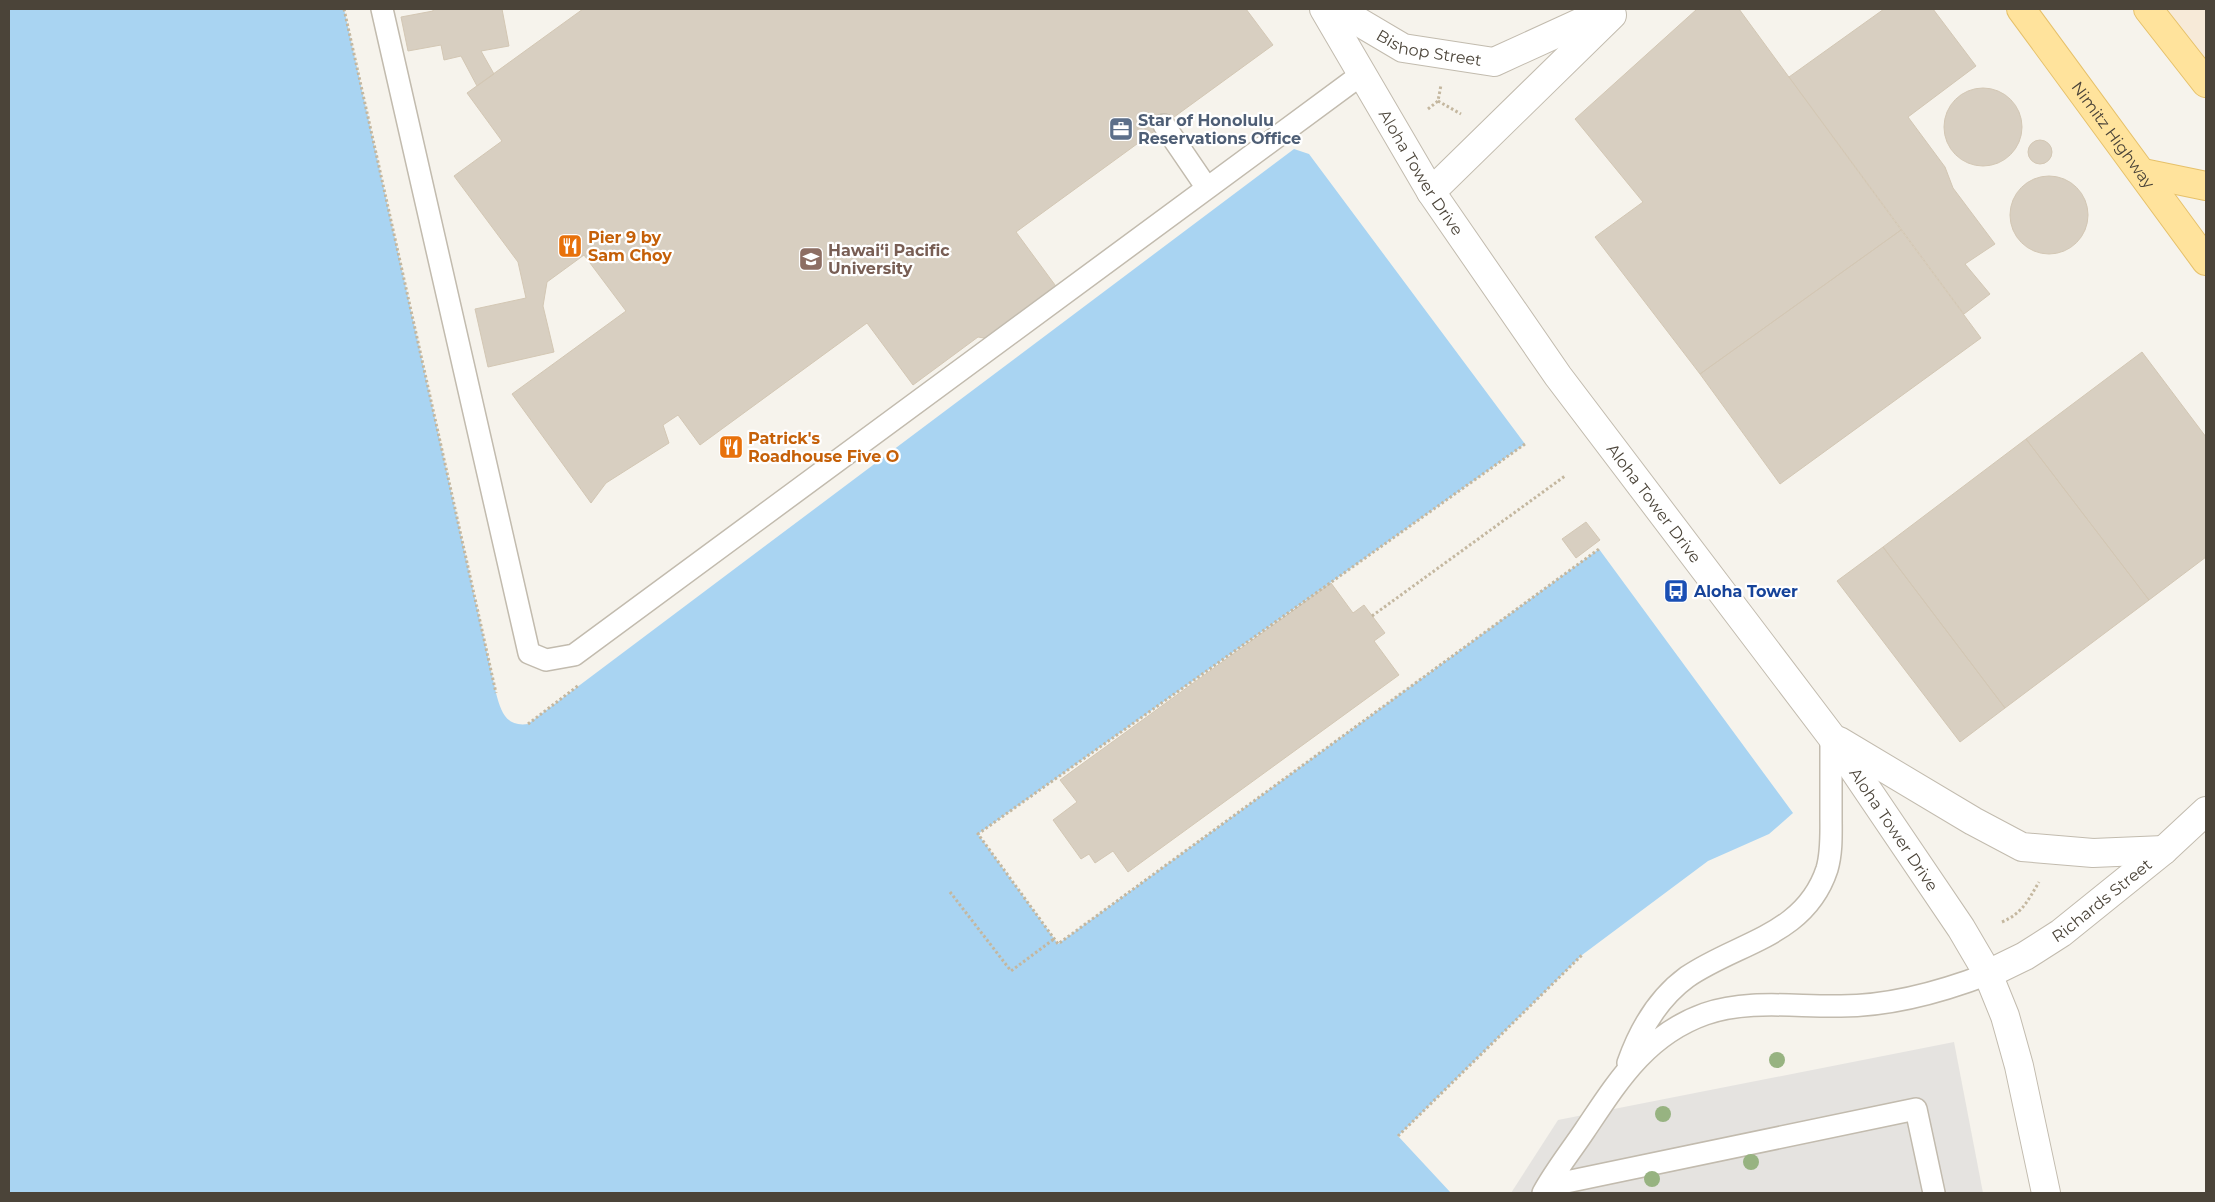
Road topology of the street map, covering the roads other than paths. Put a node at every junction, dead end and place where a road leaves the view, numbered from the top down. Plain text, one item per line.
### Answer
1 (382, 9) edge
2 (1324, 9) edge
3 (1337, 9) edge
4 (1610, 9) edge
5 (1618, 9) edge
6 (2021, 9) edge
7 (2148, 9) edge
8 (1362, 74) junction
9 (2206, 83) edge
10 (1164, 125) dead end
11 (2143, 173) junction
12 (2206, 186) edge
13 (1207, 188) junction
14 (1431, 192) junction
15 (2206, 261) edge
16 (1831, 736) junction
17 (2206, 812) edge
18 (2164, 850) junction
19 (1988, 974) junction
20 (1625, 1072) junction
21 (1545, 1190) edge
22 (1934, 1193) edge
23 (2046, 1193) edge

1 - 13 lane
2 - 8 street, Aloha Tower Drive
3 - 4 street, Bishop Street
5 - 14 street
6 - 11 main road, Nimitz Highway
7 - 9 main road
8 - 13 lane
8 - 14 street, Aloha Tower Drive
10 - 13 lane
11 - 12 main road
11 - 15 main road, Nimitz Highway
14 - 16 street, Aloha Tower Drive
16 - 18 street
16 - 19 street, Aloha Tower Drive
16 - 20 lane
17 - 18 street, Richards Street
18 - 19 street, Richards Street
19 - 20 lane
19 - 23 street, Aloha Tower Drive
20 - 21 lane
21 - 22 lane

